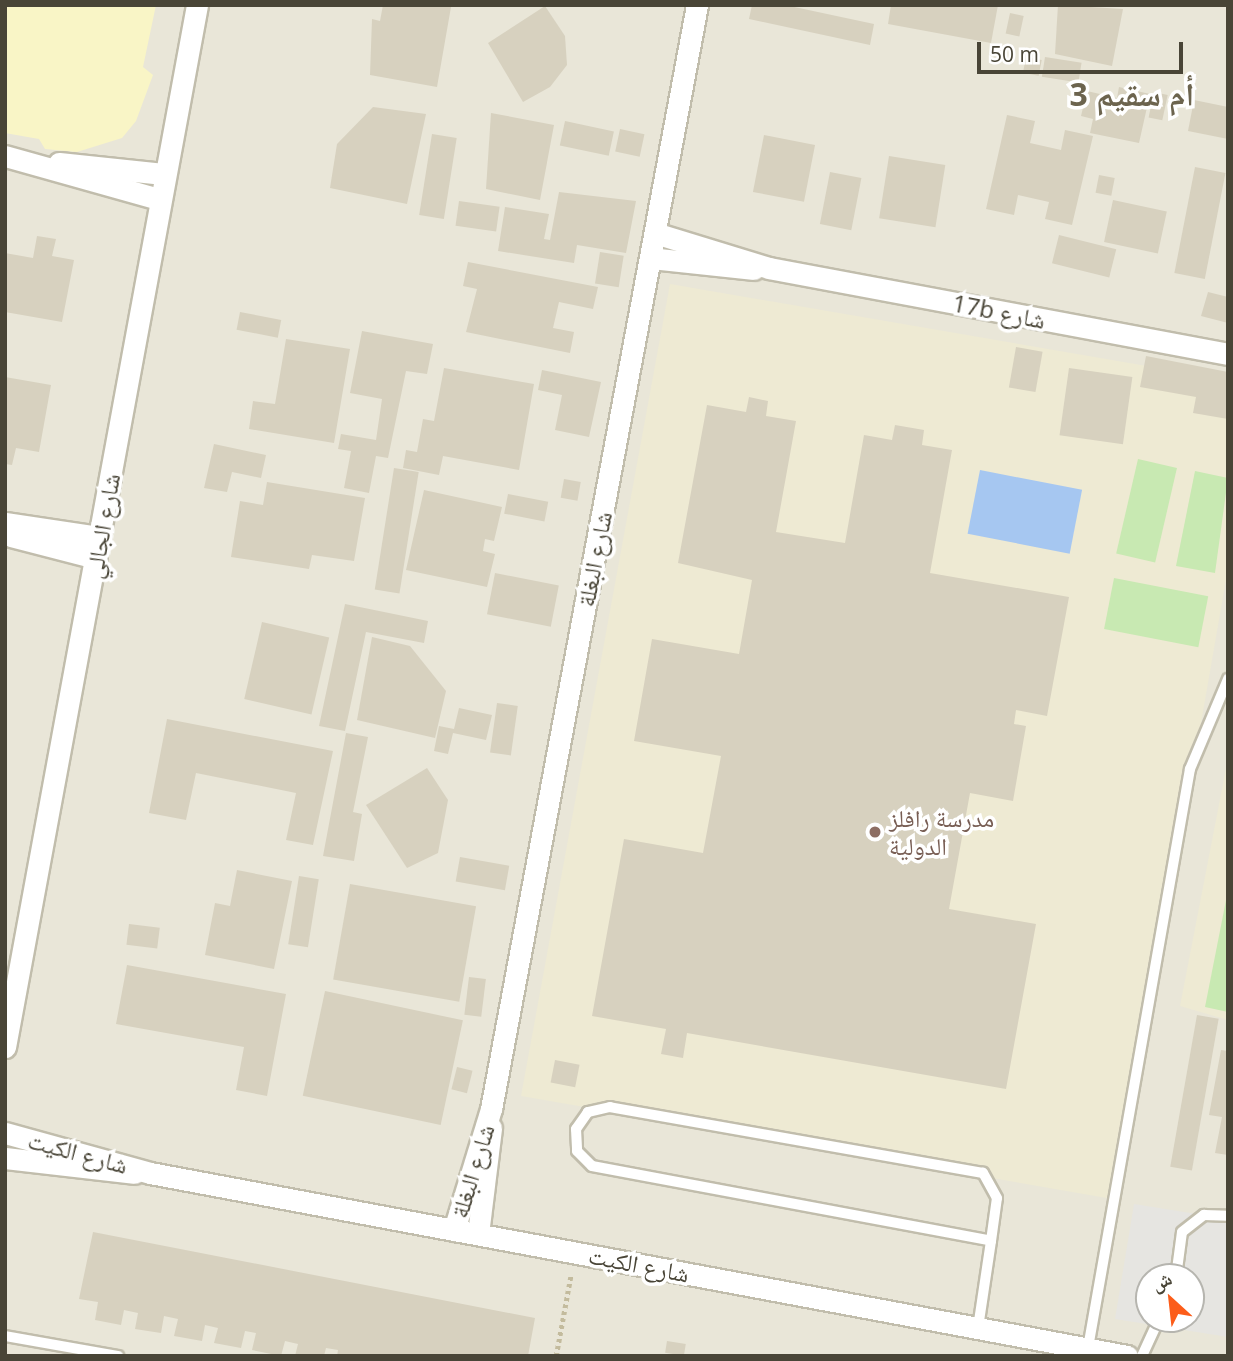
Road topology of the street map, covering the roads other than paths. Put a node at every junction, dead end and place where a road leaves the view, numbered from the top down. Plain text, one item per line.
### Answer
1 (197, 5) edge
2 (697, 5) edge
3 (5, 156) edge
4 (43, 164) junction
5 (163, 174) junction
6 (159, 199) junction
7 (655, 233) junction
8 (650, 258) junction
9 (769, 268) junction
10 (1228, 354) edge
11 (5, 523) edge
12 (5, 535) edge
13 (98, 548) junction
14 (1228, 679) edge
15 (5, 1047) edge
16 (491, 1112) junction
17 (5, 1133) edge
18 (5, 1158) edge
19 (150, 1173) junction
20 (1228, 1216) edge
21 (454, 1230) junction
22 (478, 1234) junction
23 (991, 1241) junction
24 (1179, 1263) edge
25 (978, 1328) junction
26 (1153, 1333) edge
27 (5, 1336) edge
28 (1088, 1348) junction
29 (118, 1356) edge
30 (1127, 1356) edge
31 (1142, 1356) edge

1 - 5 street, شارع الجالي
2 - 7 street, شارع البغلة
3 - 4 street
4 - 5 street
4 - 6 street
5 - 6 street, شارع الجالي
6 - 13 street, شارع الجالي
7 - 8 street, شارع البغلة
7 - 9 street, 17b شارع
8 - 9 street, 17b شارع
8 - 16 street, شارع البغلة
9 - 10 street, 17b شارع
11 - 13 street
12 - 13 street
13 - 15 street, شارع الجالي
14 - 28 lane
16 - 21 street, شارع البغلة
16 - 22 street, شارع البغلة
17 - 19 street, شارع الكيت
18 - 19 street, شارع الكيت
19 - 21 street, شارع الكيت
20 - 24 lane
21 - 22 street, شارع الكيت
22 - 25 street, شارع الكيت
23 - 23 lane
23 - 25 lane
25 - 28 street, شارع الكيت
26 - 31 lane
27 - 29 lane
28 - 30 street, شارع الكيت

